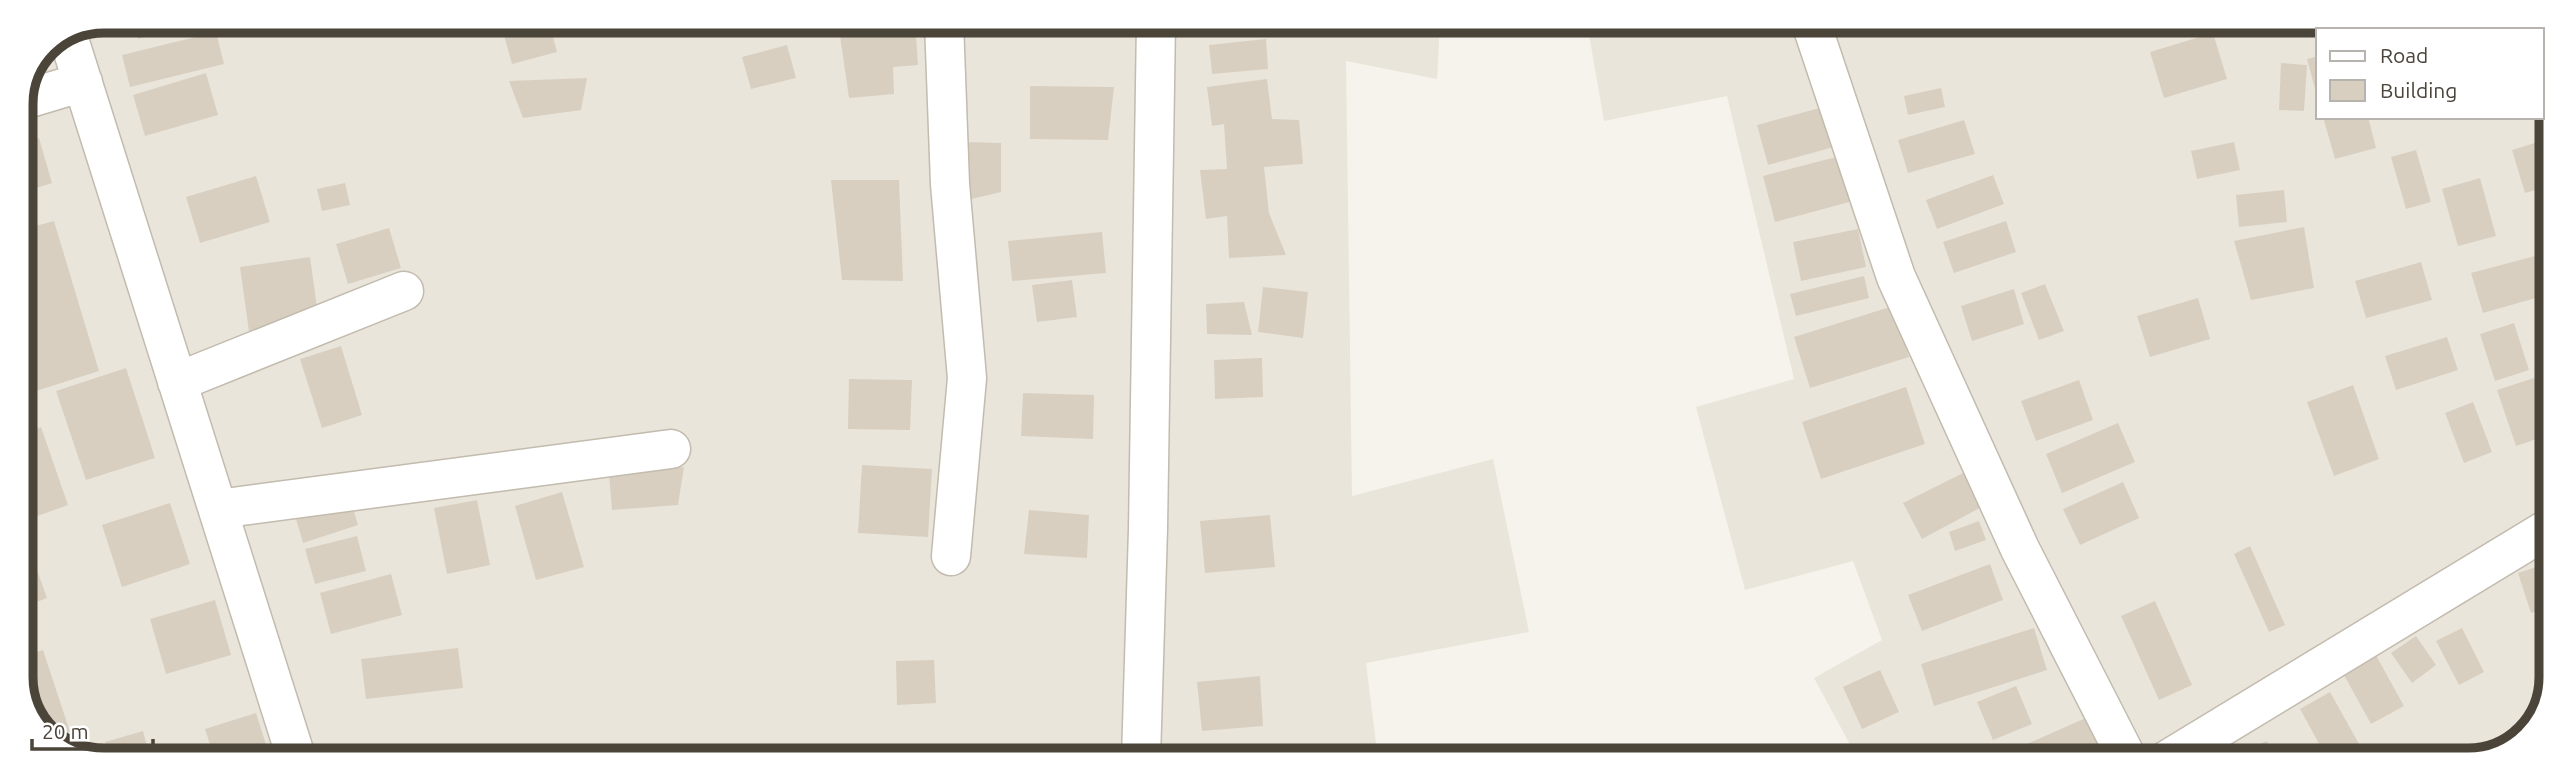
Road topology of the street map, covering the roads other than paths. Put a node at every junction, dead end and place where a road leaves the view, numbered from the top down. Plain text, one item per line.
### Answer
1 (944, 33) edge
2 (1156, 33) edge
3 (1814, 33) edge
4 (70, 42) edge
5 (83, 82) junction
6 (34, 97) edge
7 (404, 291) dead end
8 (177, 382) junction
9 (671, 449) dead end
10 (218, 509) junction
11 (2539, 534) edge
12 (951, 556) dead end
13 (293, 748) edge
14 (1141, 748) edge
15 (2122, 748) edge
16 (2188, 748) edge

1 - 12 street
2 - 14 street
3 - 15 street
4 - 5 street
5 - 6 street
5 - 8 street
7 - 8 street
8 - 10 street
9 - 10 street
10 - 13 street
11 - 16 street

